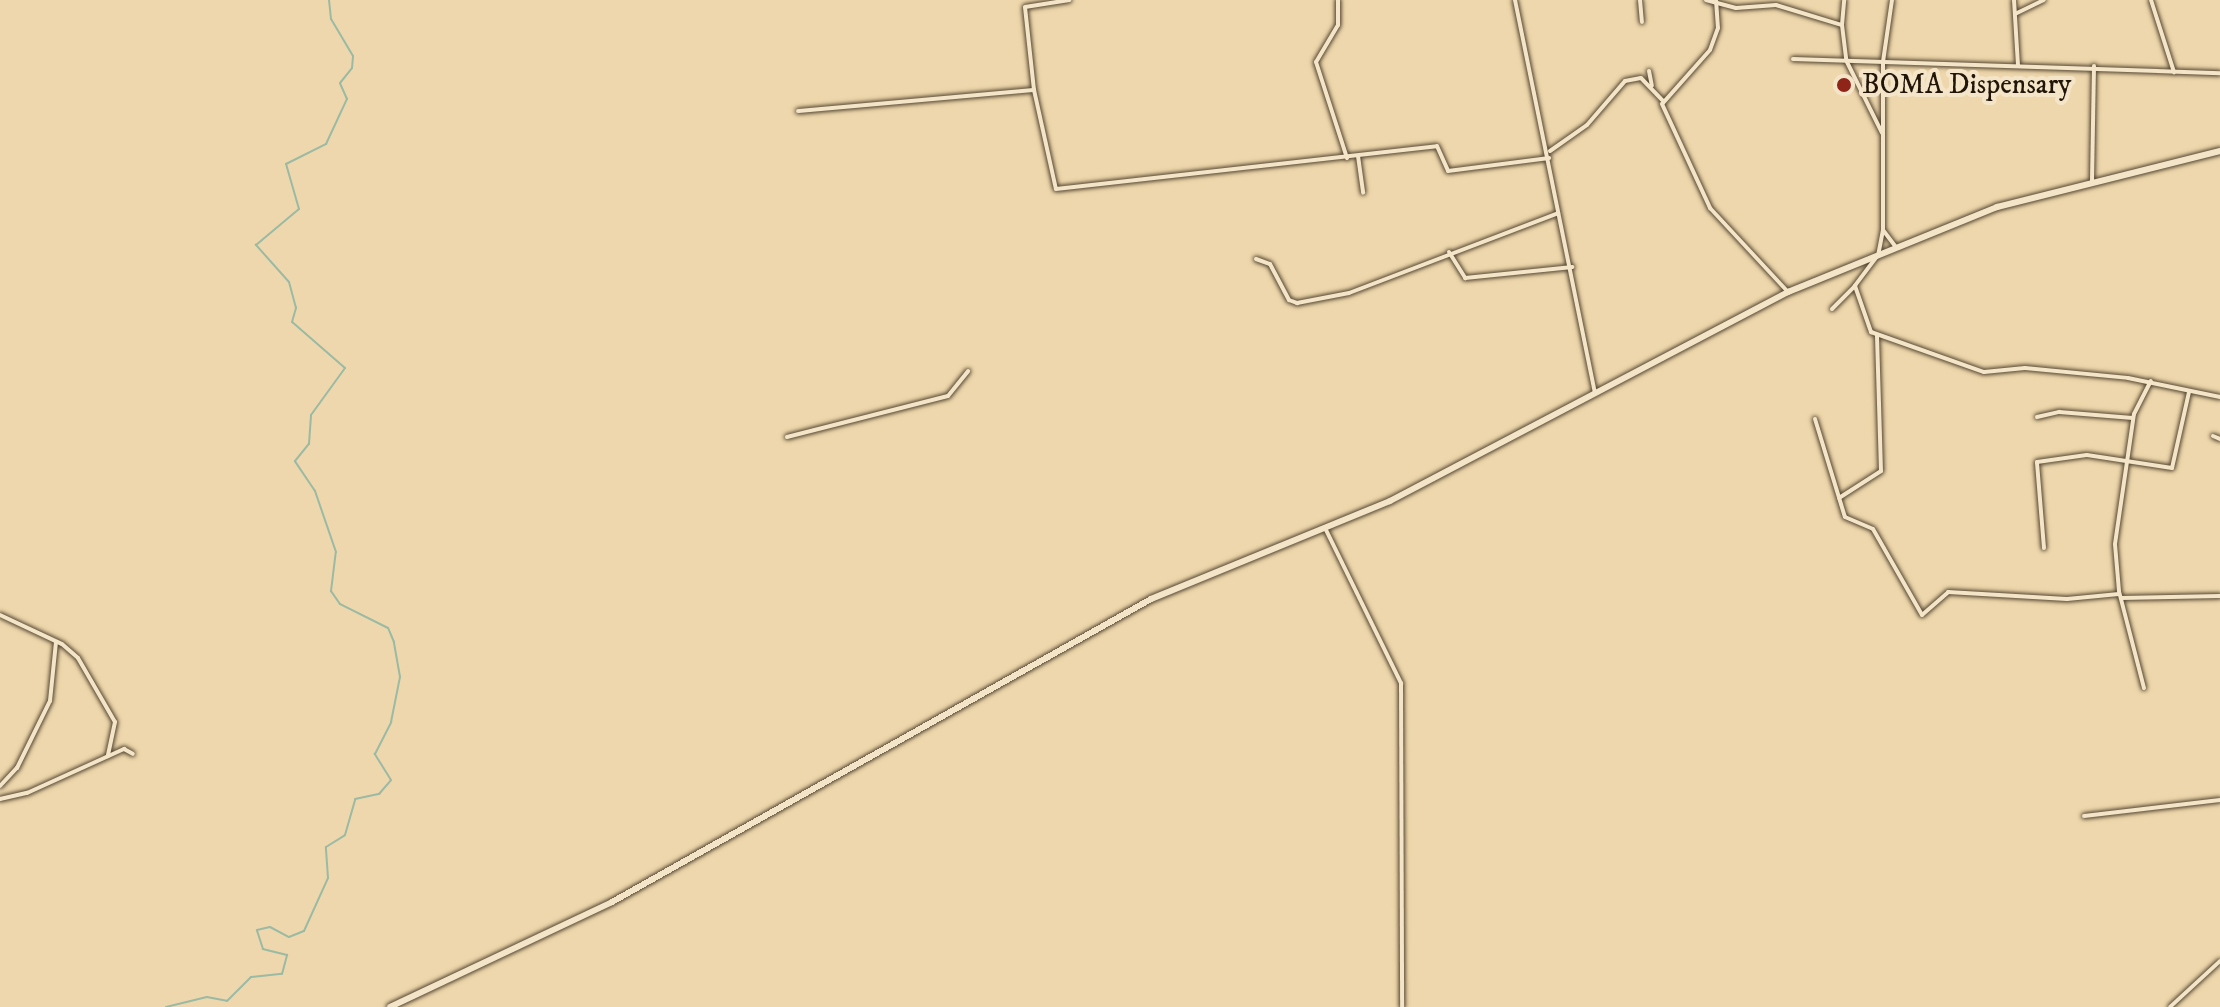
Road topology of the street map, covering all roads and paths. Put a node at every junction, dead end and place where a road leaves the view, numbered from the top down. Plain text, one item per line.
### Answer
1 (1069, 0) edge
2 (1338, 0) edge
3 (1515, 0) edge
4 (1640, 0) edge
5 (1706, 0) edge
6 (1844, 0) edge
7 (1892, 0) edge
8 (2014, 0) edge
9 (2044, 0) edge
10 (2151, 0) edge
11 (1716, 1) edge
12 (2015, 14) junction
13 (1642, 22) dead end
14 (1842, 25) junction
15 (1793, 59) dead end
16 (1846, 60) junction
17 (1883, 62) junction
18 (2018, 66) junction
19 (2094, 66) junction
20 (1649, 71) dead end
21 (2174, 72) junction
22 (2220, 73) edge
23 (1652, 88) junction
24 (1034, 90) junction
25 (1663, 101) junction
26 (798, 111) dead end
27 (1883, 135) junction
28 (1550, 151) junction
29 (2220, 151) edge
30 (1358, 156) junction
31 (1347, 158) junction
32 (1549, 158) junction
33 (2092, 181) junction
34 (1363, 193) dead end
35 (1559, 212) junction
36 (1883, 230) junction
37 (1896, 247) junction
38 (1449, 252) junction
39 (1878, 255) junction
40 (1256, 259) dead end
41 (1573, 269) junction
42 (1583, 269) dead end
43 (1855, 286) junction
44 (1788, 292) junction
45 (1832, 309) dead end
46 (1877, 335) junction
47 (968, 371) dead end
48 (2151, 381) junction
49 (2190, 391) junction
50 (1595, 393) junction
51 (2220, 397) edge
52 (2037, 417) dead end
53 (2134, 418) junction
54 (1815, 419) dead end
55 (2213, 436) dead end
56 (787, 437) dead end
57 (2220, 439) edge
58 (2129, 461) junction
59 (1839, 498) junction
60 (1325, 527) junction
61 (2044, 548) dead end
62 (2120, 596) junction
63 (2220, 596) edge
64 (0, 615) edge
65 (56, 642) junction
66 (2144, 688) dead end
67 (133, 754) dead end
68 (108, 756) junction
69 (0, 786) edge
70 (0, 799) edge
71 (2220, 800) edge
72 (2084, 816) dead end
73 (2220, 961) edge
74 (390, 1007) edge
75 (1402, 1007) edge
76 (2170, 1007) edge

1 - 24 street
2 - 31 street
3 - 28 street
4 - 13 street
5 - 11 street
6 - 14 street
7 - 17 street
8 - 12 street
9 - 12 street
10 - 21 street
11 - 14 street
11 - 25 street
12 - 18 street
14 - 16 street
15 - 16 street
16 - 17 street
16 - 27 street
17 - 18 street
17 - 27 street
18 - 19 street
19 - 21 street
19 - 33 street
20 - 23 street
21 - 22 street
23 - 25 street
23 - 28 street
24 - 26 street
24 - 31 street
25 - 44 street
27 - 36 street
28 - 32 street
29 - 33 main road
30 - 31 street
30 - 32 street
30 - 34 street
32 - 35 street
33 - 37 main road
35 - 38 street
35 - 41 street
36 - 37 street
36 - 39 street
37 - 39 main road
38 - 40 street
38 - 41 street
39 - 43 street
39 - 44 main road
41 - 42 street
41 - 50 street
43 - 45 street
43 - 46 street
44 - 50 main road
46 - 48 street
46 - 59 street
47 - 56 street
48 - 49 street
48 - 53 street
49 - 51 street
49 - 58 street
50 - 60 main road
52 - 53 street
53 - 58 street
54 - 59 street
55 - 57 street
58 - 61 street
58 - 62 street
59 - 62 street
60 - 74 main road
60 - 75 street
62 - 63 street
62 - 66 street
64 - 65 street
65 - 68 street
65 - 69 street
67 - 68 street
68 - 70 street
71 - 72 street
73 - 76 street

